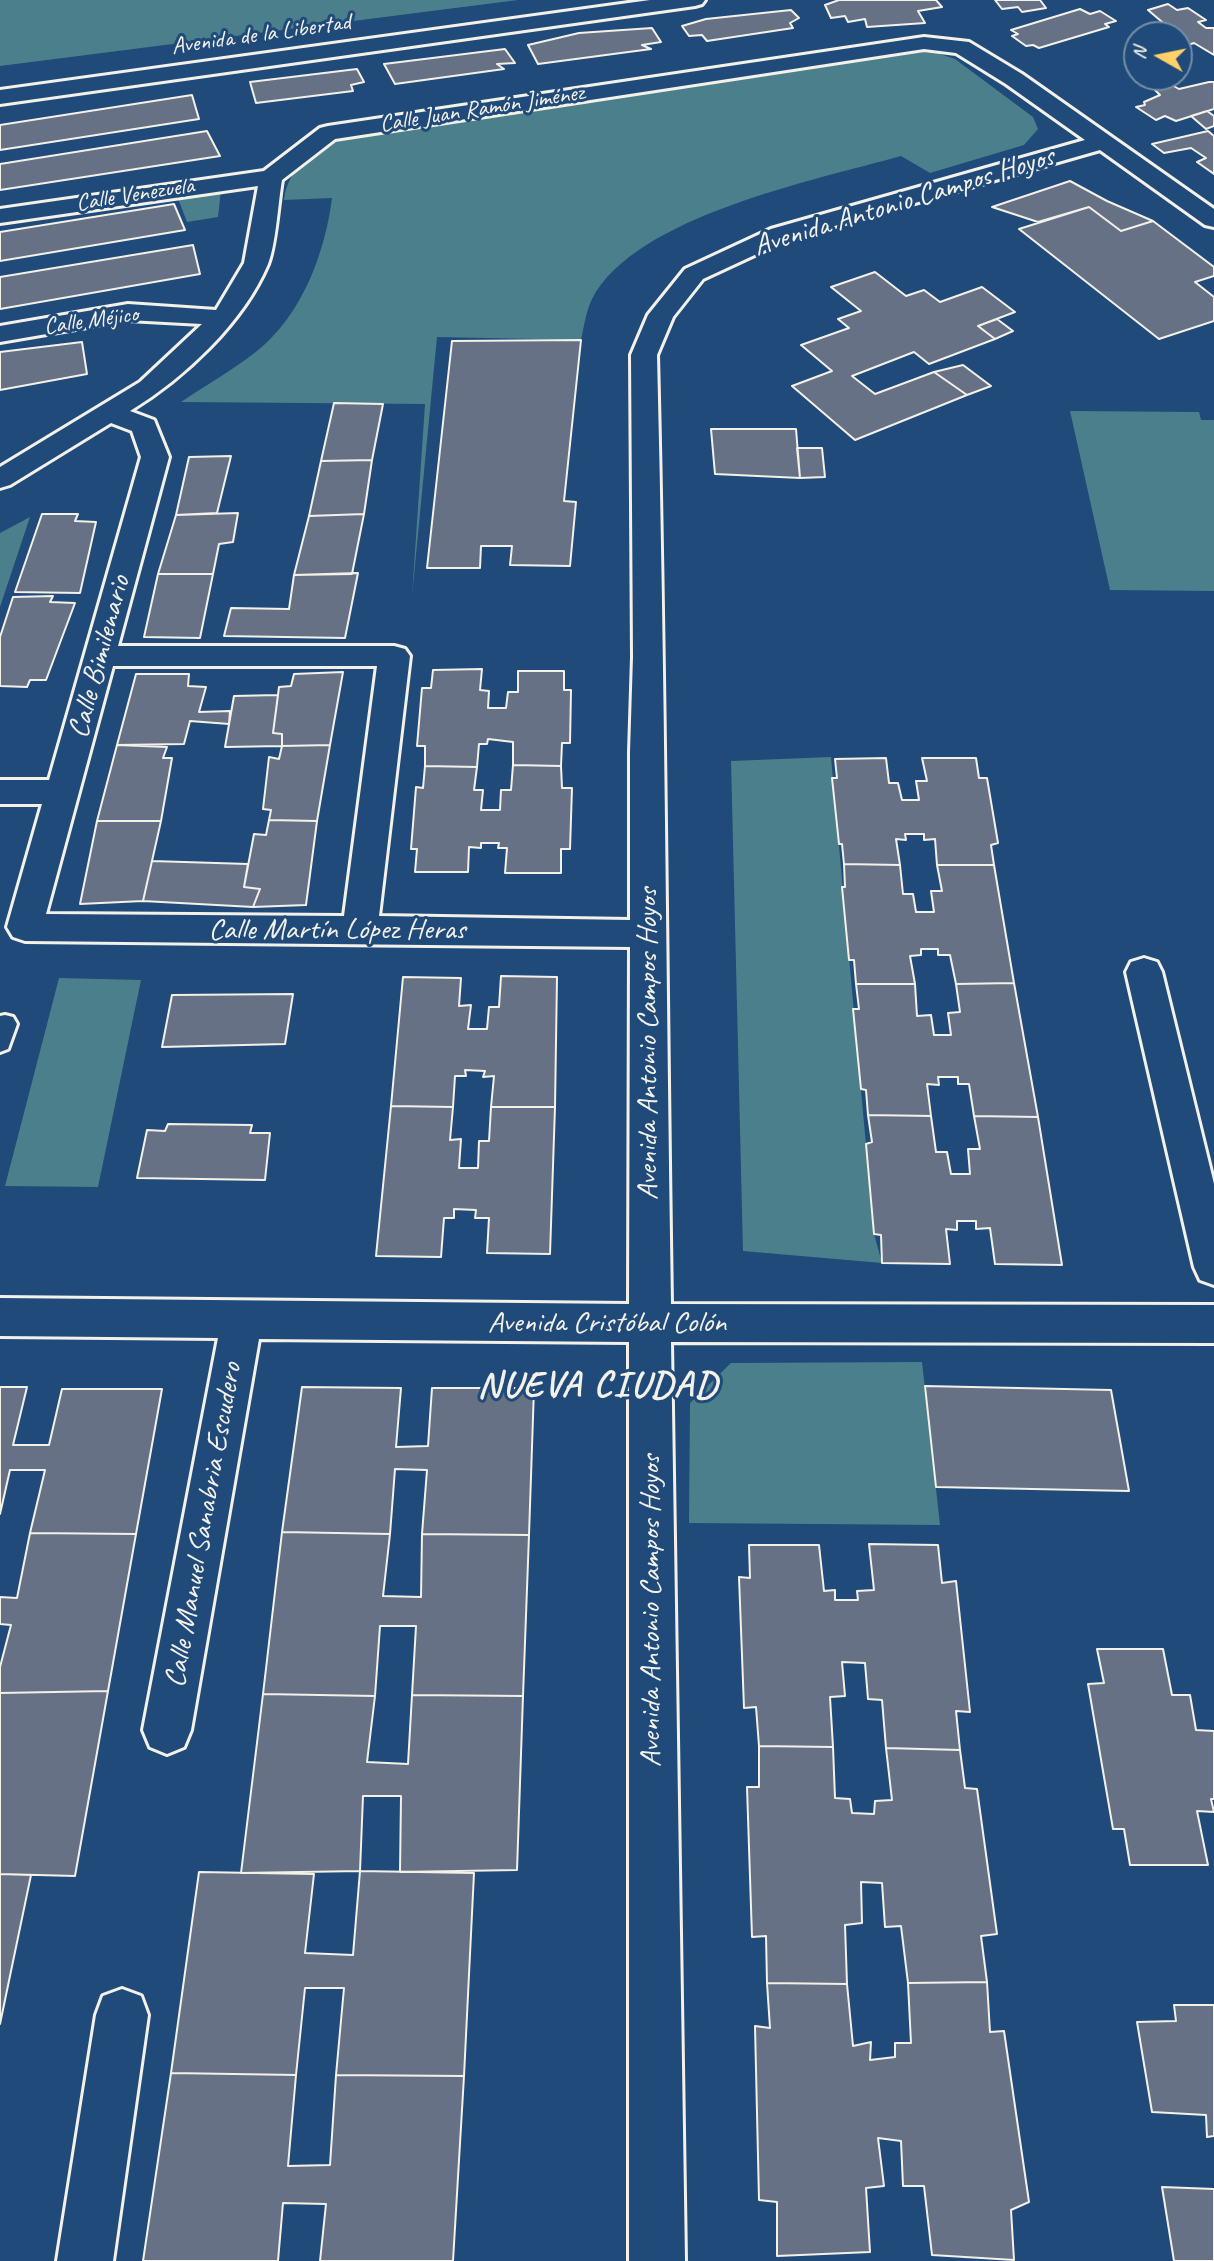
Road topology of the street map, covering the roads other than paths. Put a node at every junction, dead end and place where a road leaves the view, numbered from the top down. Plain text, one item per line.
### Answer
1 (598, 0) edge
2 (695, 0) edge
3 (0, 77) edge
4 (0, 97) edge
5 (1103, 142) junction
6 (271, 177) junction
7 (0, 216) edge
8 (1214, 220) edge
9 (224, 318) junction
10 (0, 334) edge
11 (107, 412) junction
12 (0, 479) edge
13 (100, 656) junction
14 (0, 792) edge
15 (62, 792) junction
16 (25, 927) joint
17 (360, 931) junction
18 (648, 934) junction
19 (1144, 972) dead end
20 (1214, 1267) edge
21 (0, 1317) edge
22 (242, 1319) junction
23 (649, 1323) junction
24 (1214, 1324) edge
25 (167, 1730) dead end
26 (122, 2015) dead end
27 (85, 2261) edge
28 (657, 2261) edge

1 - 3 street, Avenida de la Libertad
2 - 4 street, Avenida de la Libertad
5 - 6 street, Calle Juan Ramón Jiménez
5 - 8 street, Calle Juan Ramón Jiménez
5 - 18 street, Avenida Antonio Campos Hoyos
6 - 7 street, Calle Venezuela
6 - 9 street
9 - 10 street, Calle Méjico
9 - 11 street
11 - 12 street
11 - 13 street, Calle Bimilenario
13 - 15 street, Calle Bimilenario
13 - 17 street
14 - 15 street
15 - 16 street, Calle Bimilenario
16 - 17 street, Calle Martín López Heras
17 - 18 street, Calle Martín López Heras
18 - 23 street, Avenida Antonio Campos Hoyos
19 - 20 street
21 - 22 street, Avenida Cristóbal Colón
22 - 23 street, Avenida Cristóbal Colón
22 - 25 street, Calle Manuel Sanabria Escudero
23 - 24 street, Avenida Cristóbal Colón
23 - 28 street, Avenida Antonio Campos Hoyos
26 - 27 street

